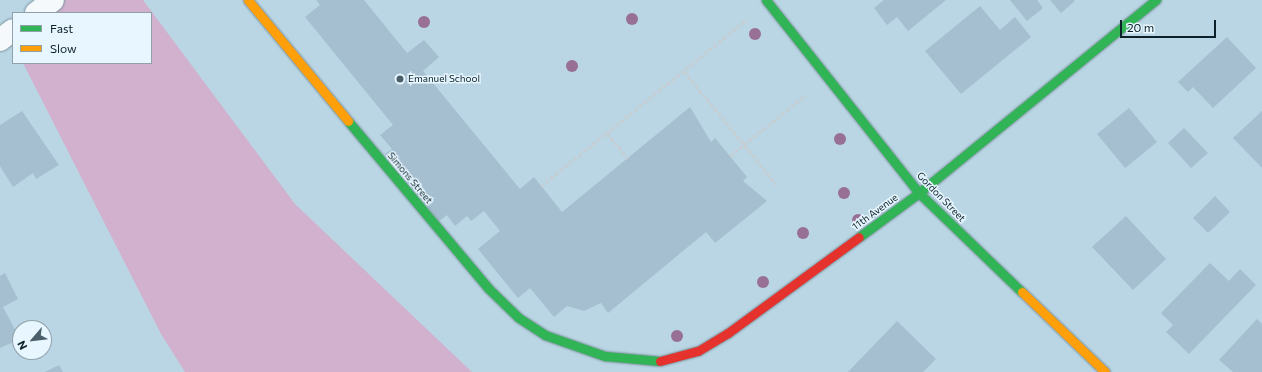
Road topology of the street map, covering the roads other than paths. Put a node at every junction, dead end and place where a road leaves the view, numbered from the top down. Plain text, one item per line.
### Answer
1 (53, 0) edge
2 (248, 0) edge
3 (1156, 0) edge
4 (767, 1) edge
5 (37, 12) edge
6 (12, 31) edge
7 (0, 40) edge
8 (919, 193) junction
9 (574, 346) joint
10 (1105, 372) edge

1 - 5 street
2 - 9 street, Simons Street
3 - 8 street, 11th Avenue
4 - 8 street, Gordon Street
6 - 7 street
8 - 9 street, 11th Avenue
8 - 10 street, Gordon Street

